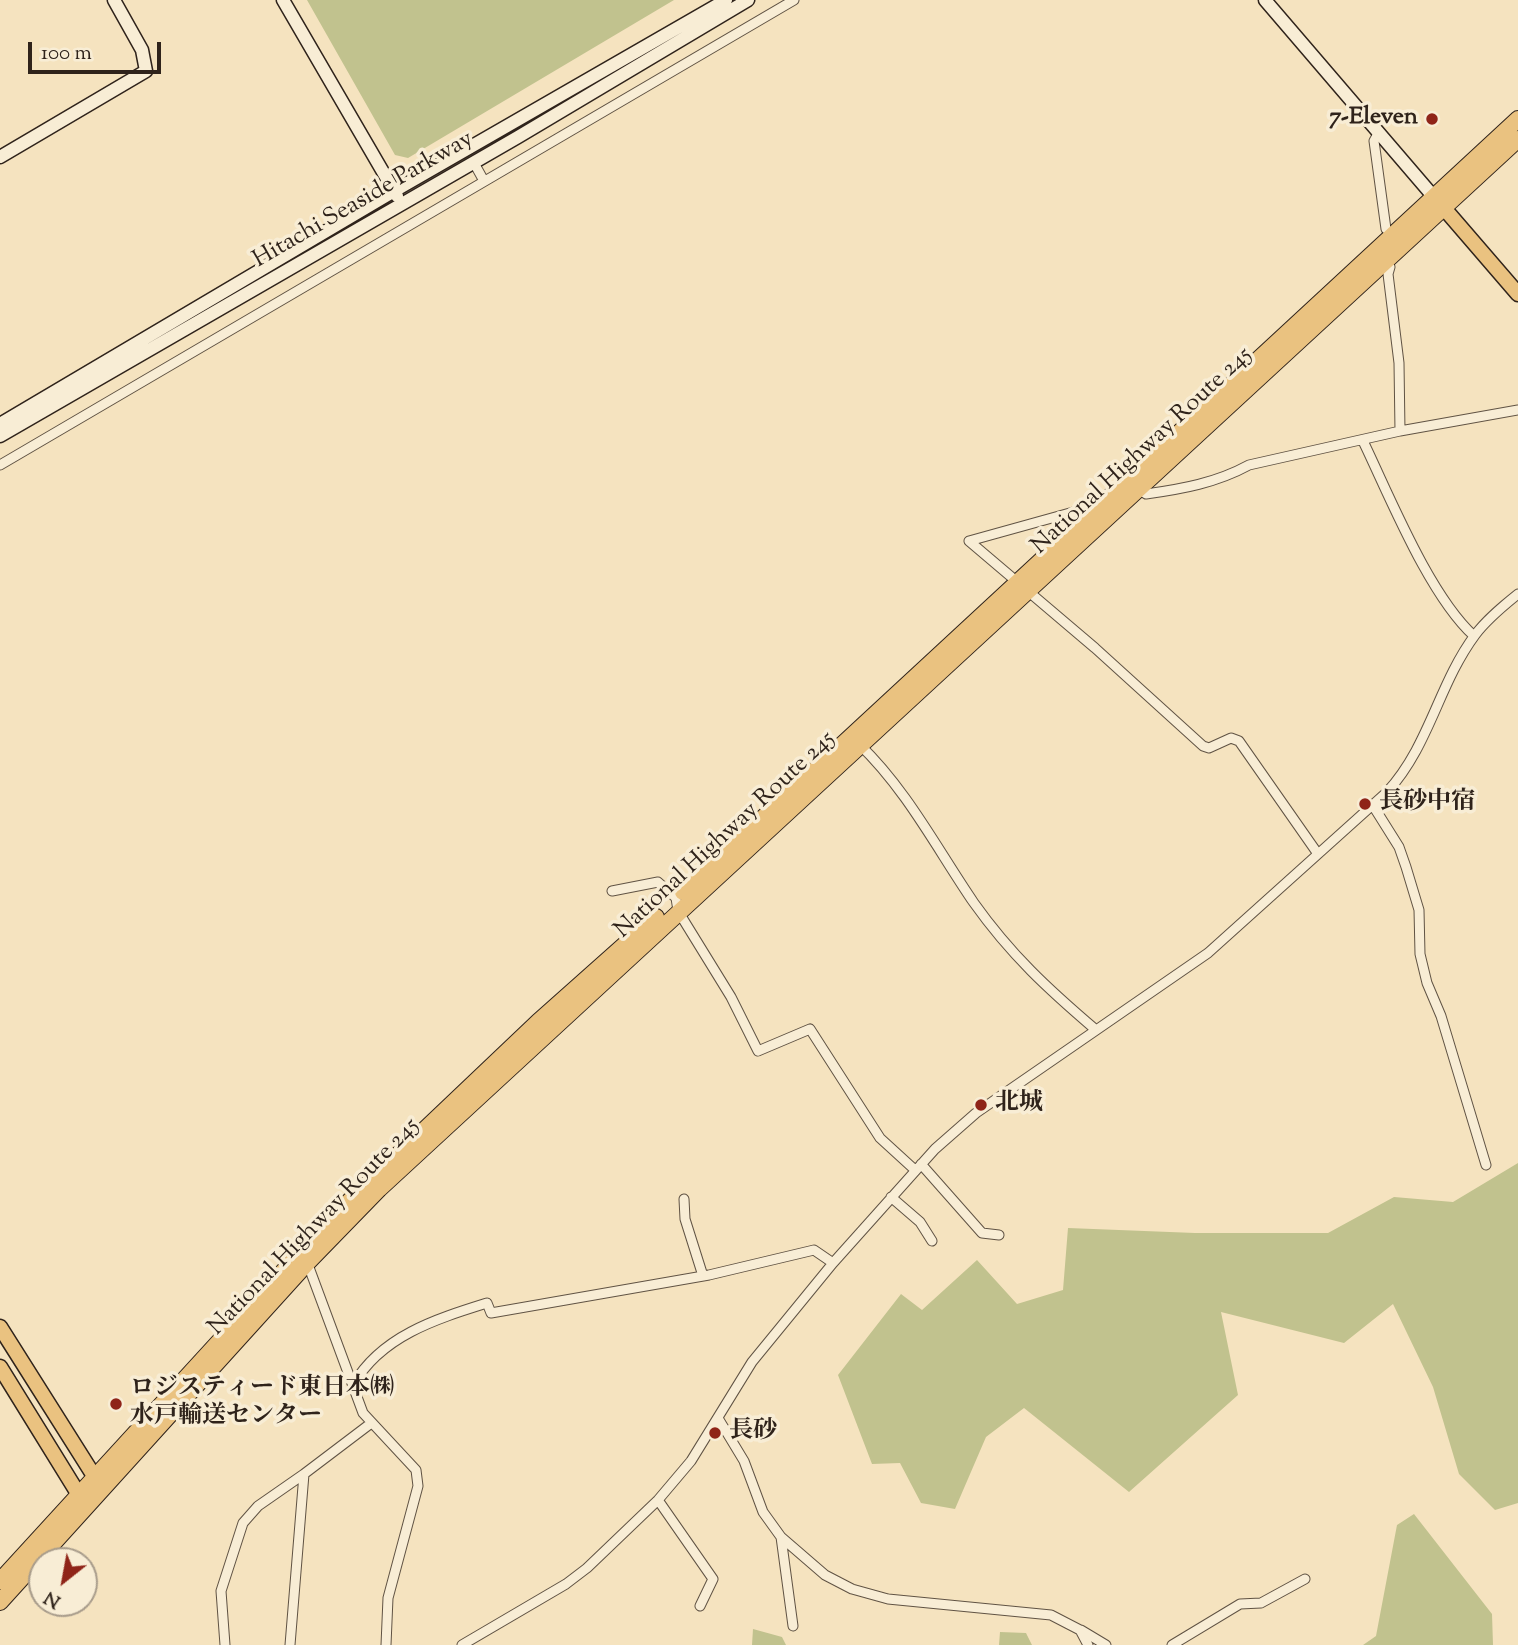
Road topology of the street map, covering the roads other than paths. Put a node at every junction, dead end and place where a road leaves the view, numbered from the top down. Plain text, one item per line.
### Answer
1 (114, 0) edge
2 (282, 0) edge
3 (726, 0) edge
4 (748, 0) edge
5 (794, 0) edge
6 (1265, 0) edge
7 (1518, 119) edge
8 (1379, 132) junction
9 (1518, 139) edge
10 (0, 157) edge
11 (474, 163) junction
12 (484, 181) junction
13 (394, 191) junction
14 (1438, 202) junction
15 (402, 205) junction
16 (1386, 229) dead end
17 (1390, 267) dead end
18 (1518, 294) edge
19 (1518, 410) edge
20 (0, 424) edge
21 (1401, 431) junction
22 (0, 436) edge
23 (1363, 441) junction
24 (0, 465) edge
25 (1138, 489) junction
26 (1088, 515) junction
27 (1023, 585) junction
28 (1518, 594) edge
29 (1474, 636) junction
30 (859, 744) junction
31 (1372, 804) junction
32 (1318, 854) junction
33 (612, 891) dead end
34 (677, 905) junction
35 (1096, 1030) junction
36 (1486, 1165) dead end
37 (918, 1167) junction
38 (891, 1197) junction
39 (684, 1199) dead end
40 (999, 1236) dead end
41 (932, 1241) dead end
42 (303, 1258) junction
43 (833, 1263) junction
44 (703, 1276) junction
45 (0, 1327) edge
46 (0, 1367) edge
47 (353, 1385) junction
48 (718, 1418) junction
49 (370, 1424) junction
50 (304, 1474) junction
51 (97, 1482) junction
52 (81, 1500) junction
53 (658, 1500) junction
54 (780, 1537) junction
55 (1304, 1579) dead end
56 (0, 1581) edge
57 (0, 1602) edge
58 (700, 1606) dead end
59 (793, 1626) dead end
60 (1080, 1630) junction
61 (225, 1645) edge
62 (290, 1645) edge
63 (386, 1645) edge
64 (462, 1645) edge
65 (1088, 1645) edge
66 (1106, 1645) edge
67 (1172, 1645) edge

1 - 10 main road
2 - 13 main road
3 - 13 main road, Hitachi Seaside Parkway
4 - 11 main road, Hitachi Seaside Parkway
5 - 12 street
6 - 8 main road
7 - 14 highway, National Highway Route 245
8 - 14 main road
8 - 16 street
9 - 14 highway, National Highway Route 245
11 - 12 street
11 - 15 main road, Hitachi Seaside Parkway
12 - 24 street
13 - 15 main road
13 - 20 main road, Hitachi Seaside Parkway
14 - 18 main road
14 - 25 highway, National Highway Route 245
14 - 26 highway, National Highway Route 245
15 - 22 main road, Hitachi Seaside Parkway
17 - 21 street
19 - 21 street
21 - 23 street
23 - 25 street
23 - 29 street
25 - 27 highway, National Highway Route 245
26 - 27 highway, National Highway Route 245
26 - 27 street
27 - 30 highway, National Highway Route 245
27 - 32 street
27 - 34 highway, National Highway Route 245
28 - 29 street
29 - 31 street
30 - 34 highway, National Highway Route 245
30 - 35 street
31 - 32 street
31 - 36 street
32 - 35 street
33 - 34 street
34 - 37 street
34 - 42 highway, National Highway Route 245
35 - 37 street
37 - 38 street
37 - 40 street
38 - 41 street
38 - 43 street
39 - 44 street
42 - 47 street
42 - 51 highway, National Highway Route 245
43 - 44 street
43 - 48 street
44 - 47 street
45 - 51 main road
46 - 52 main road
47 - 49 street
48 - 53 street
48 - 54 street
49 - 50 street
49 - 63 street
50 - 61 street
50 - 62 street
51 - 52 highway, National Highway Route 245
52 - 56 highway, National Highway Route 245
52 - 57 highway, National Highway Route 245
53 - 58 street
53 - 64 street
54 - 59 street
54 - 60 street
55 - 67 street
60 - 65 street
60 - 66 street

